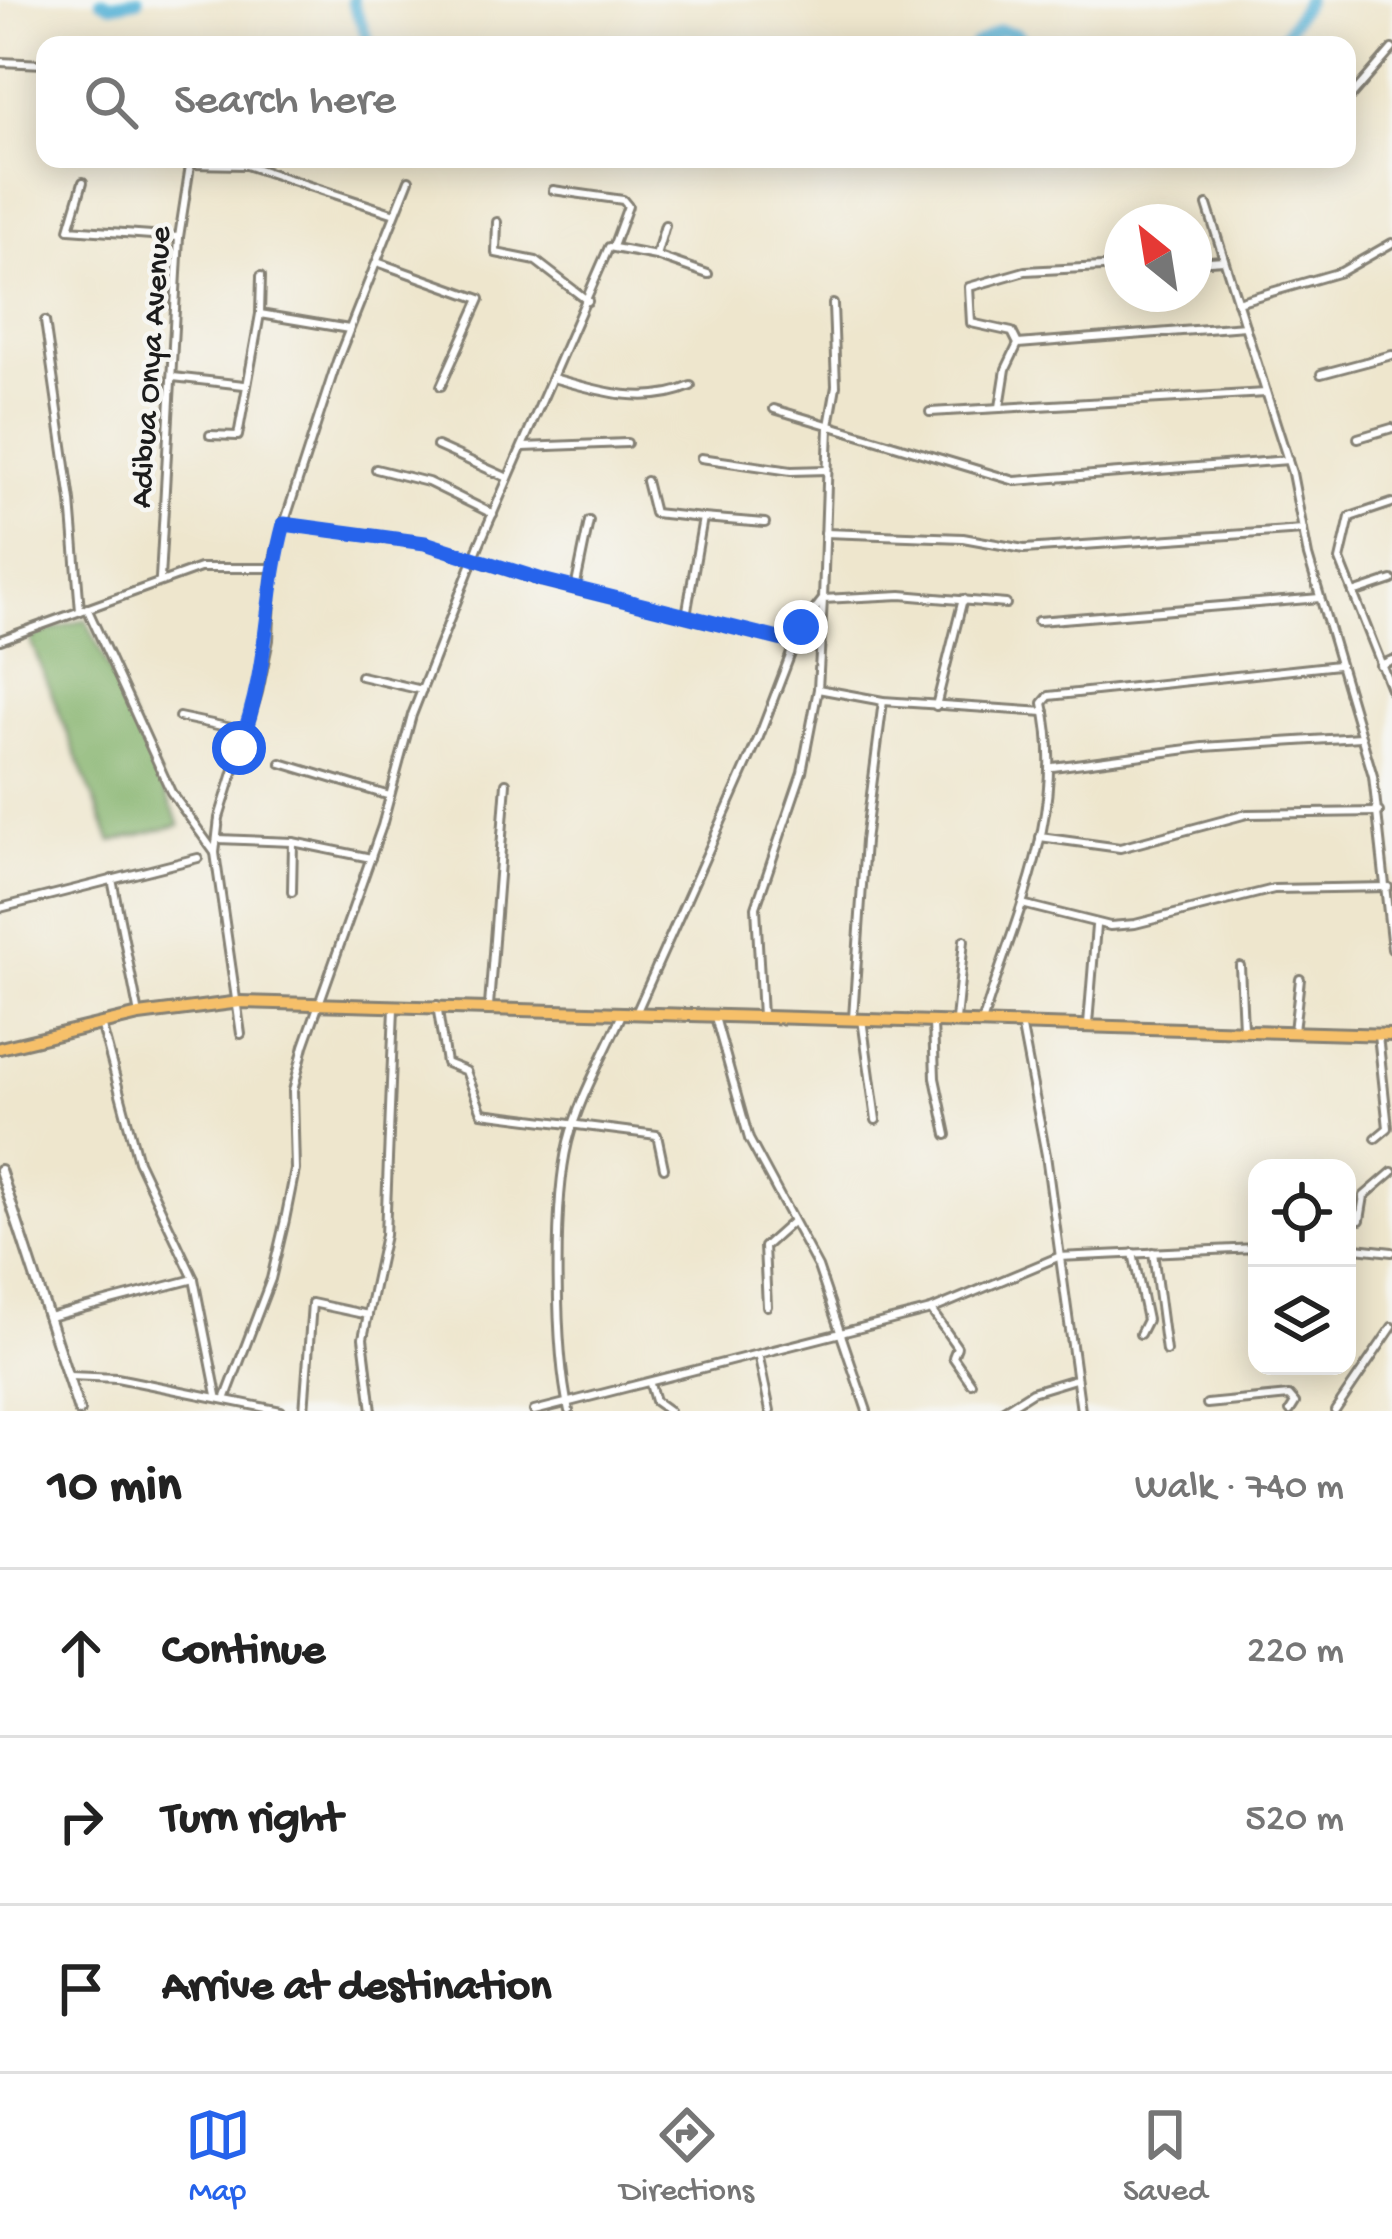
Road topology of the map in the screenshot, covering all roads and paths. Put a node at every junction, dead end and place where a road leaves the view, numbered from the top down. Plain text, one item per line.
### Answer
1 (1392, 49) edge
2 (0, 62) edge
3 (36, 64) edge
4 (1356, 91) edge
5 (190, 168) edge
6 (252, 168) edge
7 (409, 180) dead end
8 (83, 182) dead end
9 (553, 190) dead end
10 (395, 214) junction
11 (1212, 221) edge
12 (497, 222) dead end
13 (665, 225) dead end
14 (179, 236) junction
15 (1392, 243) edge
16 (614, 244) junction
17 (656, 256) junction
18 (1224, 260) junction
19 (1212, 261) edge
20 (375, 262) junction
21 (1104, 267) edge
22 (708, 274) dead end
23 (261, 276) dead end
24 (588, 301) junction
25 (1237, 302) junction
26 (833, 304) dead end
27 (260, 314) junction
28 (45, 321) dead end
29 (1245, 326) junction
30 (350, 329) junction
31 (1018, 344) junction
32 (1392, 355) edge
33 (1321, 374) dead end
34 (173, 377) junction
35 (553, 378) junction
36 (244, 385) junction
37 (441, 386) dead end
38 (691, 386) dead end
39 (1266, 393) junction
40 (1000, 407) junction
41 (774, 410) dead end
42 (930, 412) dead end
43 (829, 426) junction
44 (1392, 428) edge
45 (210, 435) dead end
46 (1358, 438) dead end
47 (627, 443) dead end
48 (437, 446) dead end
49 (523, 447) junction
50 (701, 458) dead end
51 (1288, 460) junction
52 (376, 469) dead end
53 (827, 470) junction
54 (508, 478) junction
55 (646, 481) dead end
56 (1392, 503) edge
57 (493, 514) junction
58 (703, 518) junction
59 (589, 520) dead end
60 (764, 523) dead end
61 (284, 524) junction
62 (1303, 530) junction
63 (825, 533) junction
64 (472, 562) junction
65 (272, 568) junction
66 (160, 579) junction
67 (1392, 580) edge
68 (575, 589) junction
69 (1353, 593) junction
70 (963, 598) junction
71 (1320, 598) junction
72 (823, 599) junction
73 (1006, 604) dead end
74 (83, 609) junction
75 (686, 616) junction
76 (1038, 621) dead end
77 (0, 640) edge
78 (795, 643) junction
79 (1392, 661) edge
80 (1380, 664) junction
81 (1338, 665) junction
82 (361, 676) dead end
83 (818, 689) junction
84 (422, 690) junction
85 (1392, 691) edge
86 (883, 701) junction
87 (936, 706) junction
88 (1045, 712) junction
89 (179, 717) dead end
90 (246, 730) junction
91 (1360, 737) junction
92 (281, 763) dead end
93 (1052, 767) junction
94 (506, 782) dead end
95 (390, 796) junction
96 (1380, 812) junction
97 (1040, 837) junction
98 (218, 839) junction
99 (292, 842) junction
100 (215, 854) junction
101 (198, 858) dead end
102 (371, 859) junction
103 (112, 879) junction
104 (1390, 887) edge
105 (292, 892) dead end
106 (1022, 904) junction
107 (0, 908) edge
108 (1096, 926) junction
109 (964, 940) dead end
110 (1392, 949) edge
111 (1240, 966) dead end
112 (1300, 979) dead end
113 (240, 1002) junction
114 (318, 1003) junction
115 (394, 1004) junction
116 (437, 1005) junction
117 (489, 1006) junction
118 (630, 1011) junction
119 (714, 1014) junction
120 (139, 1015) junction
121 (763, 1016) junction
122 (857, 1019) junction
123 (933, 1022) junction
124 (956, 1022) junction
125 (101, 1023) junction
126 (982, 1023) junction
127 (1021, 1023) junction
128 (1088, 1025) junction
129 (1243, 1031) junction
130 (1294, 1031) junction
131 (241, 1034) dead end
132 (1385, 1035) edge
133 (0, 1048) edge
134 (876, 1120) dead end
135 (573, 1126) junction
136 (947, 1136) dead end
137 (1376, 1138) dead end
138 (664, 1168) dead end
139 (0, 1170) edge
140 (1392, 1172) edge
141 (1360, 1220) dead end
142 (792, 1222) junction
143 (1248, 1248) edge
144 (1356, 1248) edge
145 (1153, 1252) junction
146 (1392, 1252) edge
147 (1133, 1253) junction
148 (1058, 1258) junction
149 (194, 1279) junction
150 (767, 1306) dead end
151 (931, 1310) junction
152 (368, 1315) junction
153 (50, 1317) junction
154 (1392, 1328) edge
155 (842, 1334) junction
156 (1140, 1334) dead end
157 (1166, 1351) dead end
158 (759, 1358) junction
159 (69, 1376) junction
160 (1076, 1378) junction
161 (971, 1383) dead end
162 (650, 1384) junction
163 (222, 1396) junction
164 (1207, 1404) dead end
165 (568, 1408) edge
166 (555, 1409) edge
167 (79, 1411) edge
168 (281, 1411) edge
169 (304, 1411) edge
170 (372, 1411) edge
171 (534, 1411) edge
172 (669, 1411) edge
173 (770, 1411) edge
174 (867, 1411) edge
175 (1002, 1411) edge
176 (1081, 1411) edge
177 (1290, 1411) edge
178 (1335, 1411) edge

1 - 4 street
2 - 3 street
5 - 14 street, Adibua Onya Avenue
6 - 10 street
7 - 10 street
8 - 14 street
9 - 16 street
10 - 20 street
11 - 18 street
12 - 24 street
13 - 17 street
14 - 34 street, Adibua Onya Avenue
15 - 25 street
16 - 17 street
16 - 24 street
17 - 22 street
18 - 19 street
18 - 25 street
20 - 30 street
20 - 37 street
21 - 31 street
23 - 27 street
24 - 35 street
25 - 29 street
26 - 43 street
27 - 30 street
27 - 36 street
28 - 74 street
29 - 31 street
29 - 39 street
30 - 61 street
31 - 40 street
32 - 33 street
34 - 36 street
34 - 66 street, Adibua Onya Avenue
35 - 38 street
35 - 49 street
36 - 45 street
39 - 40 street
39 - 51 street
40 - 42 street
41 - 43 street
43 - 51 street
43 - 53 street
44 - 46 street
47 - 49 street
48 - 54 street
49 - 54 street
50 - 53 street
51 - 62 street
52 - 57 street
53 - 63 street
54 - 57 street
55 - 58 street
56 - 69 street
57 - 64 street
58 - 60 street
58 - 75 street
59 - 68 street
61 - 64 street
61 - 65 street
62 - 63 street
62 - 71 street
63 - 72 street
64 - 68 street
64 - 84 street
65 - 66 street
65 - 90 street
66 - 74 street
67 - 69 street
68 - 75 street
69 - 80 street
70 - 72 street
70 - 73 street
70 - 87 street
71 - 76 street
71 - 81 street
72 - 78 street
72 - 83 street
74 - 77 street
74 - 100 street
75 - 78 street
78 - 118 street
79 - 80 street
80 - 85 street
81 - 88 street
81 - 91 street
82 - 84 street
83 - 86 street
83 - 121 street
84 - 95 street
86 - 87 street
86 - 122 street
87 - 88 street
88 - 93 street
89 - 90 street
90 - 98 street
91 - 93 street
91 - 96 street
92 - 95 street
93 - 97 street
94 - 117 street
95 - 102 street
96 - 97 street
96 - 104 street
97 - 106 street
98 - 99 street
98 - 100 street
99 - 102 street
99 - 105 street
100 - 113 street
101 - 103 street
102 - 114 street
103 - 107 street
103 - 120 street
104 - 108 street
104 - 110 street
106 - 108 street
106 - 126 street
108 - 128 street
109 - 124 street
111 - 129 street
112 - 130 street
113 - 114 main road
113 - 120 main road
113 - 131 street
114 - 115 main road
114 - 163 street
115 - 116 main road
115 - 152 street
116 - 117 main road
116 - 135 street
117 - 118 main road
118 - 119 main road
118 - 135 street
119 - 121 main road
119 - 142 street
120 - 125 main road
121 - 122 main road
122 - 123 main road
122 - 134 street
123 - 124 main road
123 - 136 street
124 - 126 main road
125 - 133 main road
125 - 149 street
126 - 127 main road
127 - 128 main road
127 - 148 street
128 - 129 main road
129 - 130 main road
130 - 132 main road
132 - 137 street
135 - 138 street
135 - 165 street
139 - 153 street
140 - 141 street
142 - 150 street
142 - 155 street
143 - 145 street
144 - 146 street
145 - 147 street
145 - 157 street
147 - 148 street
147 - 156 street
148 - 151 street
148 - 160 street
149 - 153 street
149 - 163 street
151 - 155 street
151 - 161 street
152 - 169 street
152 - 170 street
153 - 159 street
154 - 178 street
155 - 158 street
155 - 174 street
158 - 162 street
158 - 173 street
159 - 163 street
159 - 167 street
160 - 175 street
160 - 176 street
162 - 165 street
162 - 172 street
163 - 168 street
164 - 177 street
165 - 166 street
166 - 171 street

